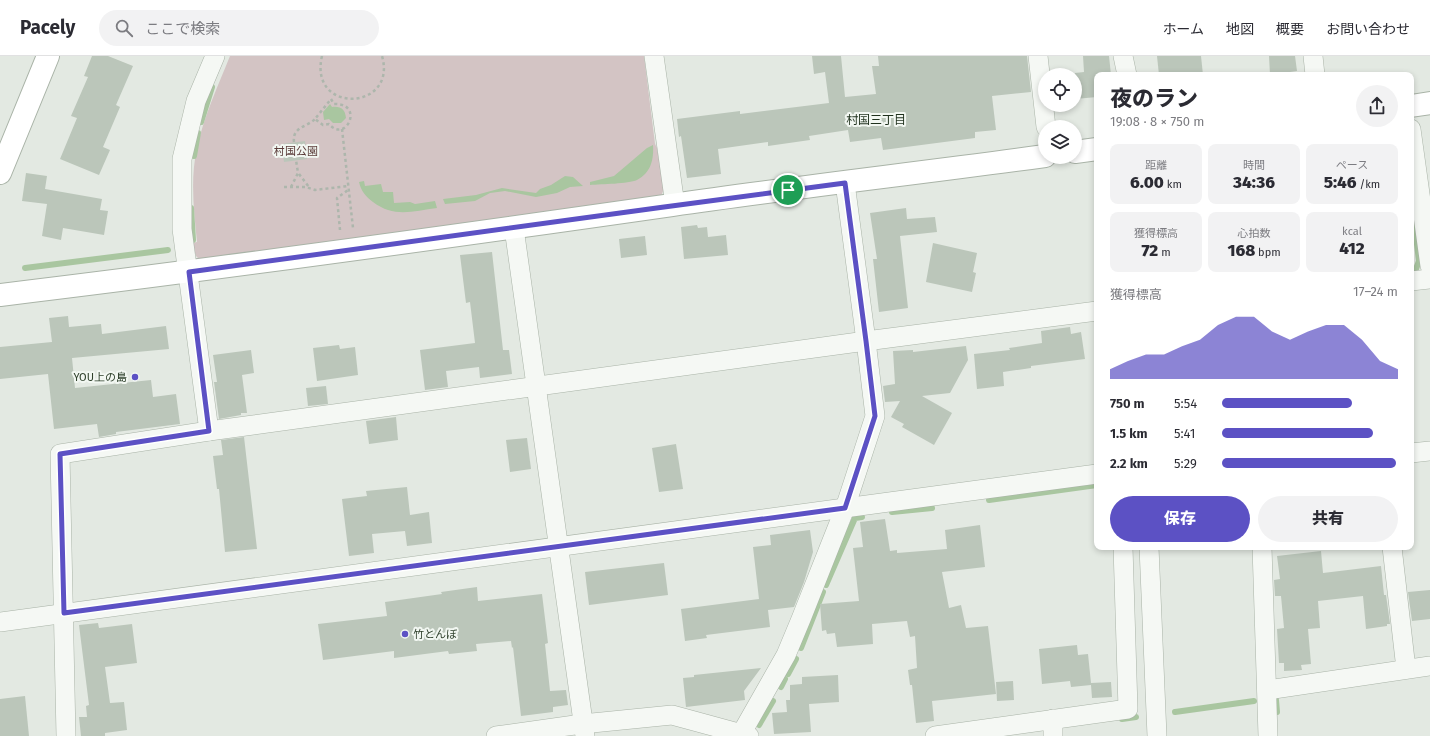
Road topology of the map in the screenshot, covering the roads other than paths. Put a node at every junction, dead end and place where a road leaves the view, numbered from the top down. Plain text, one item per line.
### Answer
1 (48, 56) edge
2 (215, 56) edge
3 (654, 56) edge
4 (1038, 56) edge
5 (1123, 56) edge
6 (1313, 56) edge
7 (1126, 72) edge
8 (1316, 72) edge
9 (1430, 103) edge
10 (1414, 106) edge
11 (1045, 120) edge
12 (1094, 149) edge
13 (1082, 151) edge
14 (1414, 151) edge
15 (1038, 157) edge
16 (0, 172) edge
17 (845, 183) junction
18 (675, 205) junction
19 (514, 228) junction
20 (1430, 266) edge
21 (189, 272) junction
22 (1430, 279) edge
23 (1414, 281) edge
24 (0, 296) edge
25 (1094, 311) edge
26 (866, 341) junction
27 (535, 387) junction
28 (209, 431) junction
29 (1414, 452) edge
30 (1430, 452) edge
31 (1094, 474) edge
32 (845, 508) junction
33 (557, 547) junction
34 (1123, 550) edge
35 (1149, 550) edge
36 (1262, 550) edge
37 (1392, 550) edge
38 (64, 613) junction
39 (0, 622) edge
40 (1430, 666) edge
41 (1406, 669) junction
42 (1268, 690) junction
43 (1053, 728) edge
44 (583, 730) edge
45 (744, 735) edge
46 (66, 736) edge
47 (496, 736) edge
48 (936, 736) edge
49 (1157, 736) edge
50 (1268, 736) edge

1 - 16 street
2 - 21 street
3 - 18 street
4 - 11 street
5 - 7 street
6 - 8 street
9 - 10 street
12 - 13 street
14 - 20 street
15 - 17 street
17 - 18 street
17 - 26 street
18 - 19 street
19 - 21 street
19 - 27 street
21 - 24 street
21 - 28 street
22 - 23 street
25 - 26 street
26 - 27 street
26 - 32 street
27 - 28 street
27 - 33 street
28 - 38 street
29 - 30 street
31 - 32 street
32 - 33 street
32 - 45 street
33 - 38 street
33 - 44 street
34 - 43 street
35 - 49 street
36 - 42 street
37 - 41 street
38 - 39 street
38 - 46 street
40 - 41 street
41 - 42 street
42 - 50 street
43 - 48 street
44 - 45 street
44 - 47 street

